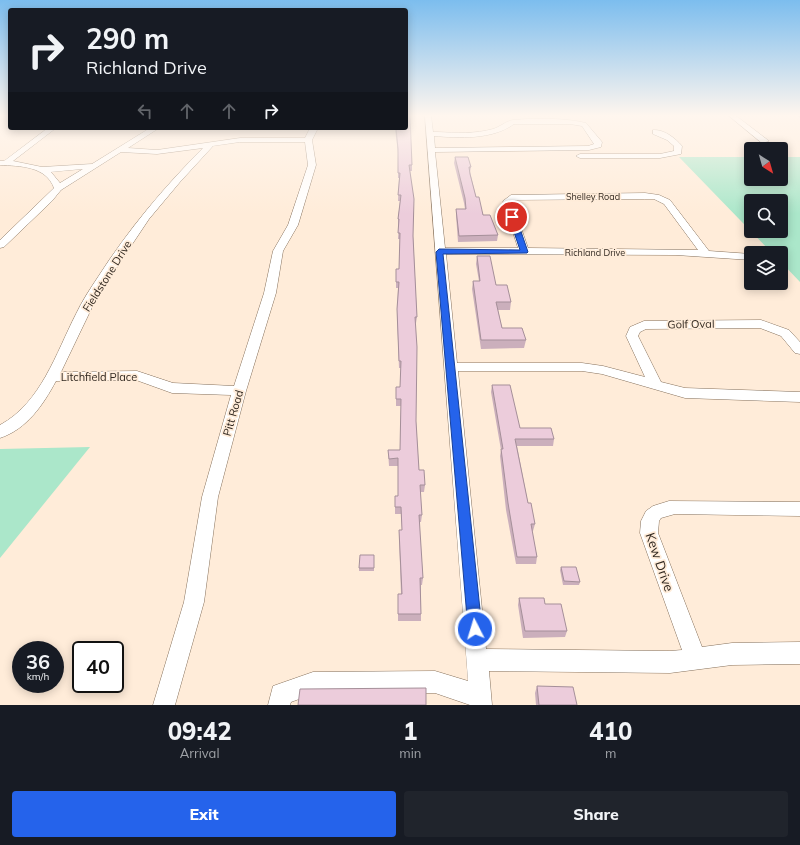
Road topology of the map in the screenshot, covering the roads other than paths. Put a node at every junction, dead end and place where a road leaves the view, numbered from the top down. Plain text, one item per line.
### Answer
1 (24, 148) edge
2 (125, 148) edge
3 (188, 148) edge
4 (207, 148) edge
5 (311, 148) edge
6 (430, 148) edge
7 (474, 148) joint
8 (589, 148) edge
9 (678, 148) edge
10 (122, 150) junction
11 (430, 152) junction
12 (3, 163) edge
13 (94, 166) junction
14 (41, 170) junction
15 (58, 188) junction
16 (0, 246) edge
17 (439, 252) junction
18 (524, 252) junction
19 (706, 254) junction
20 (744, 257) edge
21 (800, 350) edge
22 (450, 367) junction
23 (52, 377) junction
24 (656, 385) junction
25 (239, 391) junction
26 (800, 397) edge
27 (0, 432) edge
28 (800, 509) edge
29 (800, 653) edge
30 (696, 659) junction
31 (478, 660) junction
32 (481, 701) edge
33 (164, 705) edge
34 (279, 705) edge

1 - 12 street
2 - 10 street
3 - 10 street
4 - 23 street, Fieldstone Drive
5 - 25 street, Pitt Road
6 - 11 street
7 - 8 street
7 - 11 street
9 - 11 street
10 - 13 street
11 - 17 street
12 - 14 street
13 - 14 street
13 - 15 street
14 - 15 street
15 - 16 street
17 - 18 street, Richland Drive
17 - 22 street
18 - 19 street, Richland Drive
18 - 19 street, Shelley Road
19 - 20 street, Richland Drive
21 - 24 street, Golf Oval
22 - 24 street
22 - 31 street
23 - 25 street, Litchfield Place
23 - 27 street, Fieldstone Drive
24 - 26 street
25 - 33 street, Pitt Road
28 - 30 street, Kew Drive
29 - 30 street
30 - 31 street
31 - 32 street
32 - 34 street

